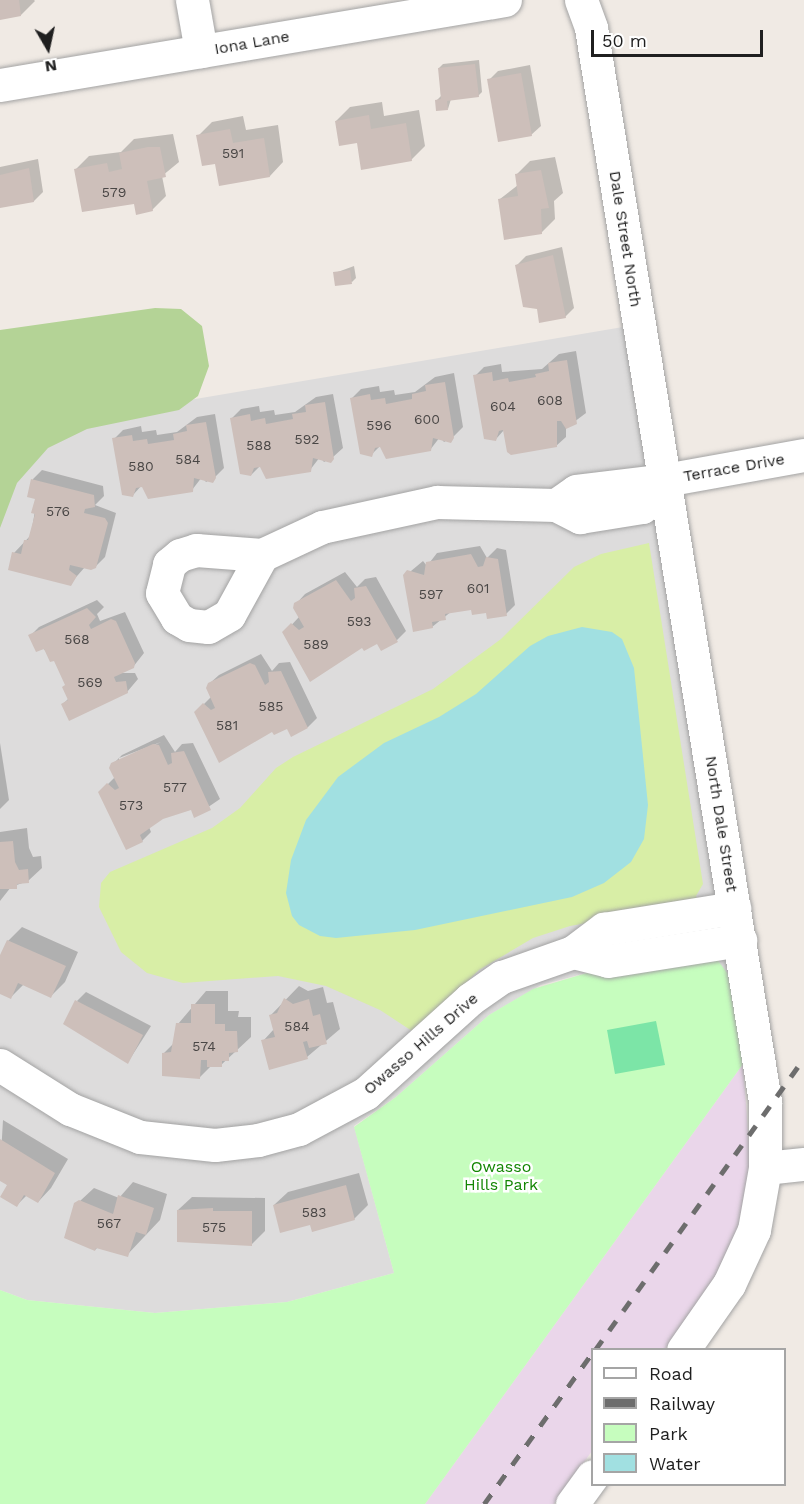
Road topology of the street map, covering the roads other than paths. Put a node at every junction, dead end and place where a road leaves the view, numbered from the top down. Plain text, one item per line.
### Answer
1 (192, 0) edge
2 (505, 0) edge
3 (581, 0) edge
4 (201, 51) junction
5 (0, 85) edge
6 (804, 455) edge
7 (665, 480) junction
8 (262, 555) dead end
9 (734, 908) junction
10 (740, 940) junction
11 (573, 952) junction
12 (0, 1065) edge
13 (804, 1164) edge
14 (765, 1168) junction
15 (684, 1348) edge
16 (591, 1477) edge
17 (572, 1504) edge

1 - 4 street
2 - 4 street, Iona Lane
3 - 7 street, Dale Street North
4 - 5 street, Iona Lane
6 - 7 street, Terrace Drive
7 - 8 street
7 - 9 street, North Dale Street
9 - 10 street, North Dale Street
9 - 11 street, Owasso Hills Drive
10 - 11 street
10 - 14 street, North Dale Street
11 - 12 street, Owasso Hills Drive
13 - 14 street
14 - 15 street, North Dale Street
16 - 17 street

